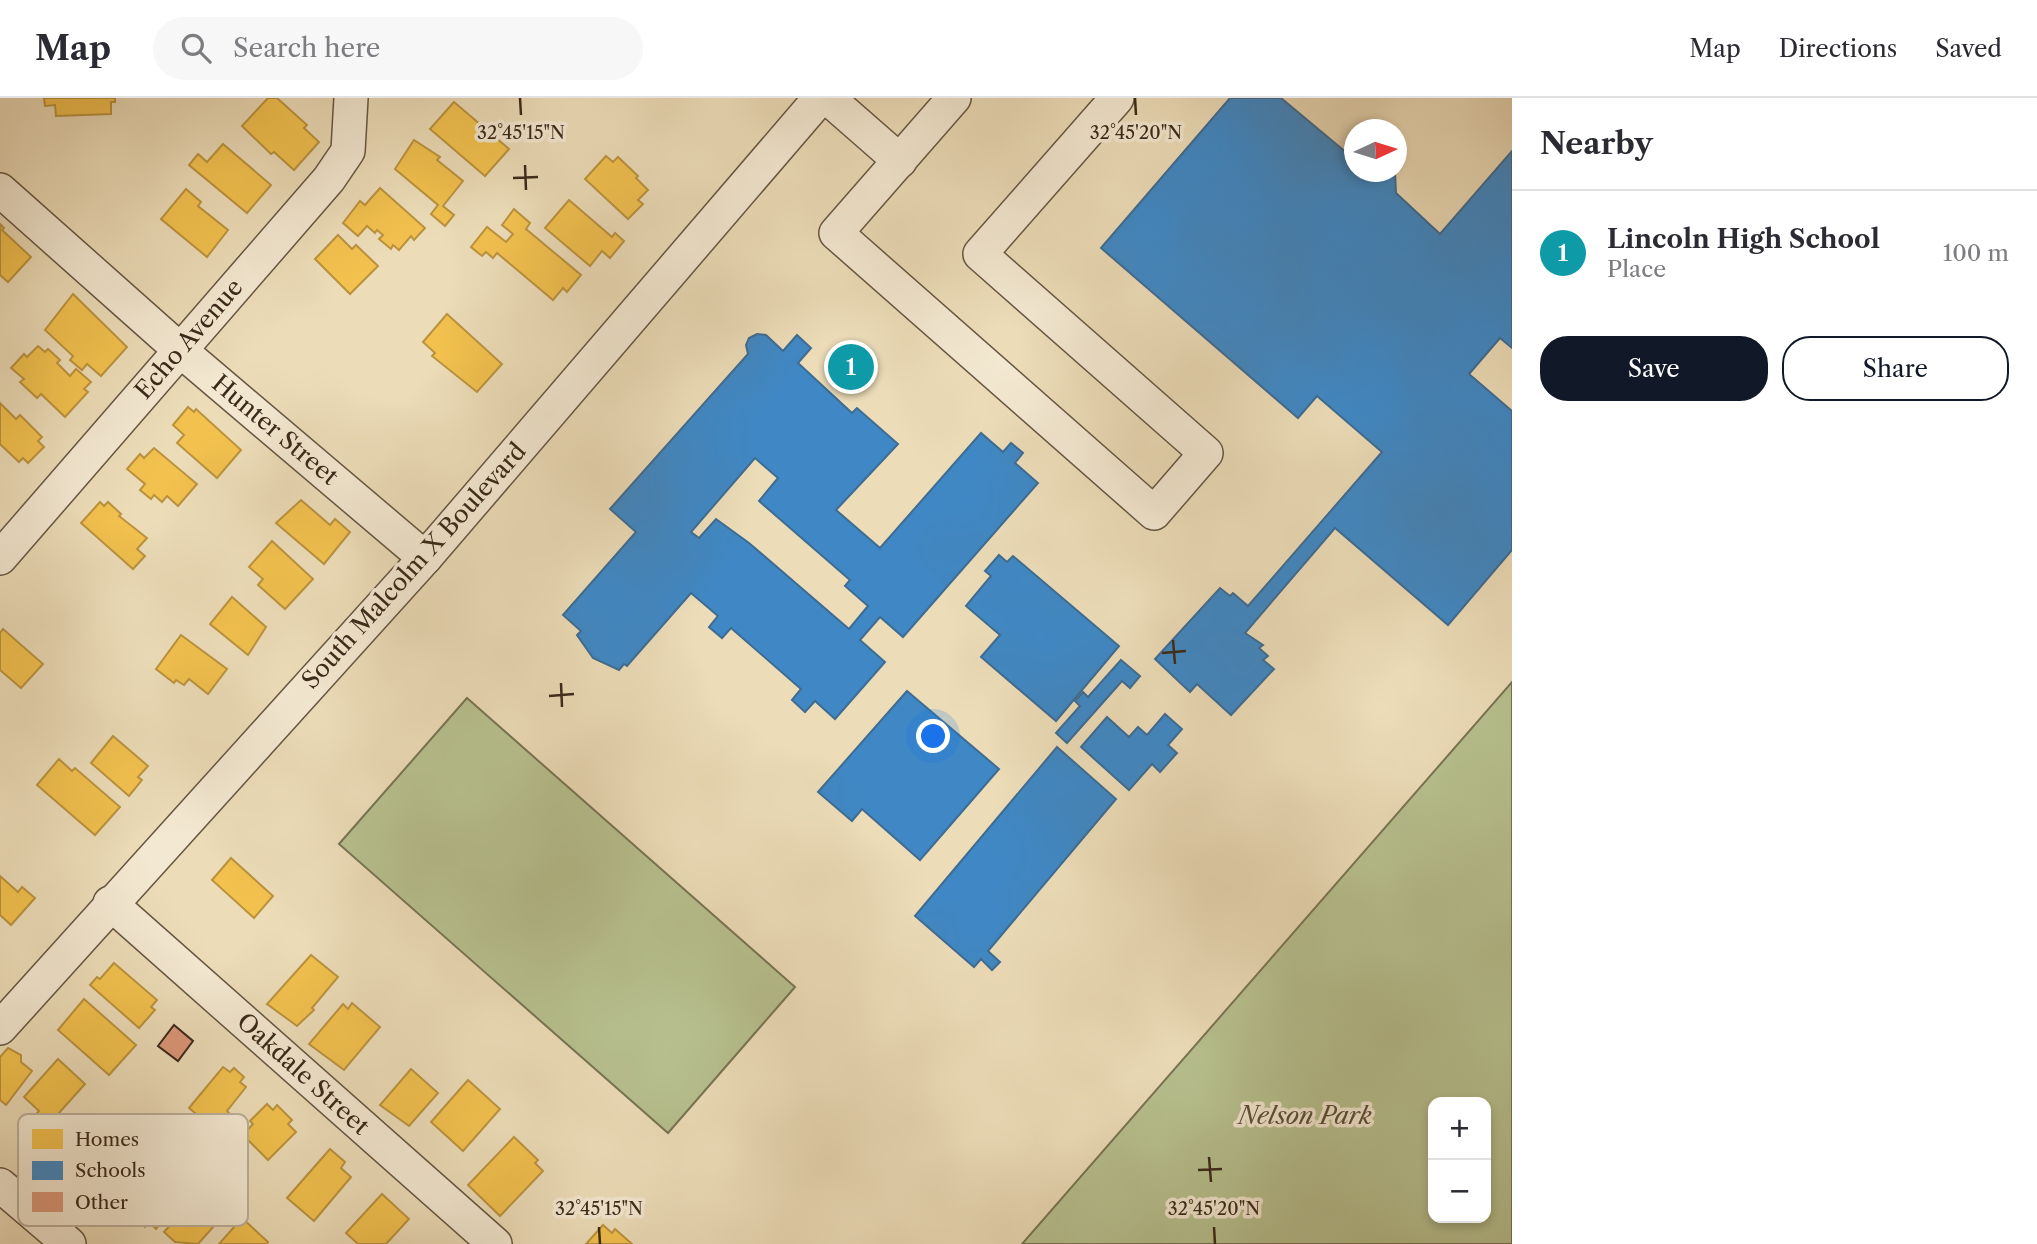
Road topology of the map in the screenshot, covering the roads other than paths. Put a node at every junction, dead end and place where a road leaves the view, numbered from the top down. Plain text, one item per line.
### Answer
1 (820, 98) edge
2 (828, 98) edge
3 (954, 98) edge
4 (1117, 98) edge
5 (351, 103) edge
6 (900, 161) junction
7 (0, 190) edge
8 (180, 349) junction
9 (0, 558) edge
10 (425, 558) junction
11 (110, 903) junction
12 (0, 1028) edge
13 (0, 1185) edge
14 (18, 1200) edge
15 (48, 1226) edge
16 (69, 1244) edge
17 (495, 1244) edge

1 - 10 street, South Malcolm X Boulevard
2 - 6 street
3 - 6 street
4 - 6 street
5 - 8 street, Echo Avenue
7 - 8 street, Hunter Street
8 - 9 street, Echo Avenue
8 - 10 street, Hunter Street
10 - 11 street, South Malcolm X Boulevard
11 - 12 street, South Malcolm X Boulevard
11 - 17 street, Oakdale Street
13 - 14 street
15 - 16 street

